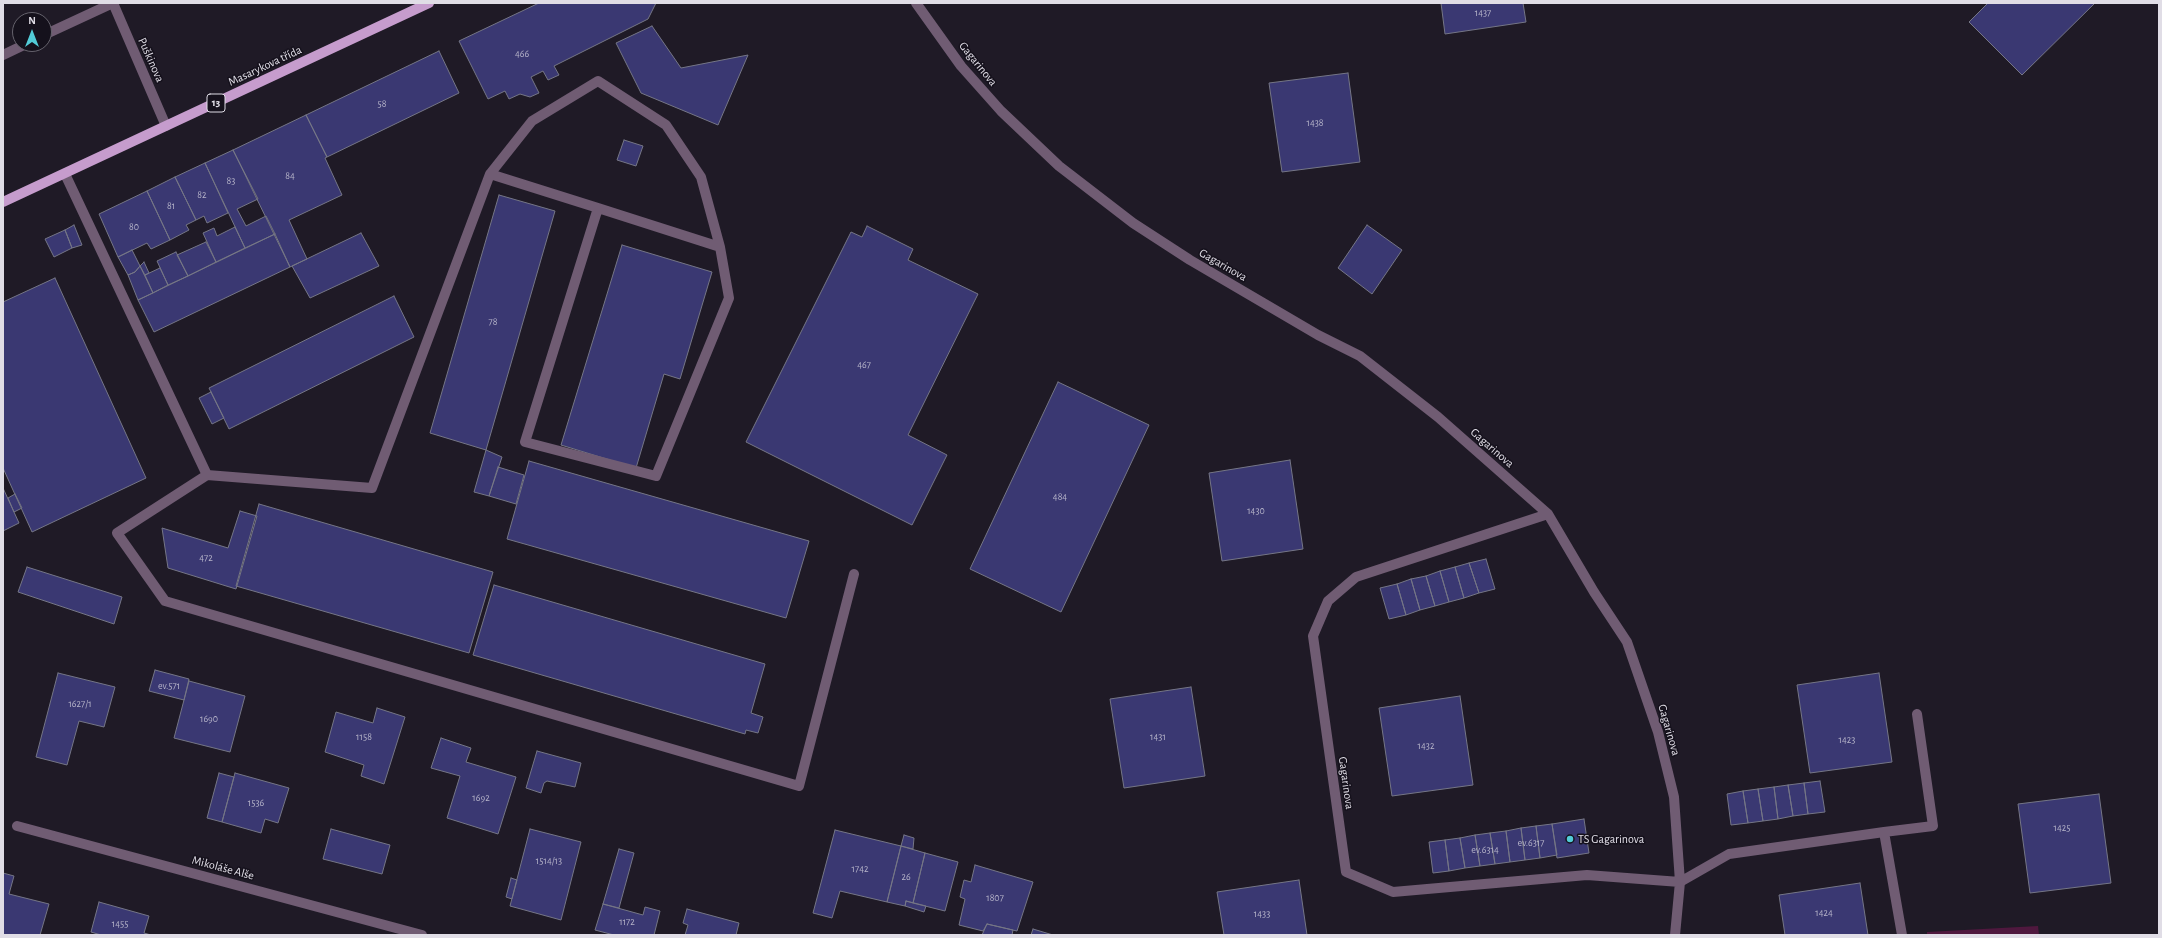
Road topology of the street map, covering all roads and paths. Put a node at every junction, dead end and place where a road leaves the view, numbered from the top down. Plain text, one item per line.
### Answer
1 (113, 3) edge
2 (429, 3) edge
3 (916, 3) edge
4 (52, 31) edge
5 (166, 126) junction
6 (65, 174) junction
7 (490, 174) junction
8 (3, 202) edge
9 (598, 208) junction
10 (720, 247) junction
11 (207, 475) junction
12 (1548, 514) junction
13 (854, 574) dead end
14 (1917, 714) dead end
15 (17, 826) dead end
16 (1884, 832) junction
17 (1680, 882) junction
18 (422, 935) edge
19 (1676, 935) edge
20 (1902, 935) edge

1 - 4 street
1 - 5 street, Puškinova
2 - 5 main road, Masarykova třída / 13
3 - 12 street, Gagarinova
5 - 6 main road, Masarykova třída / 13
6 - 8 main road, Masarykova třída / 13
6 - 11 street
7 - 9 street
7 - 10 street
7 - 11 street
9 - 10 street
9 - 10 street
11 - 13 street
12 - 17 street, Gagarinova
12 - 17 street, Gagarinova
14 - 16 street
15 - 18 street, Mikoláše Alše
16 - 17 street
16 - 20 street
17 - 19 street, Gagarinova

